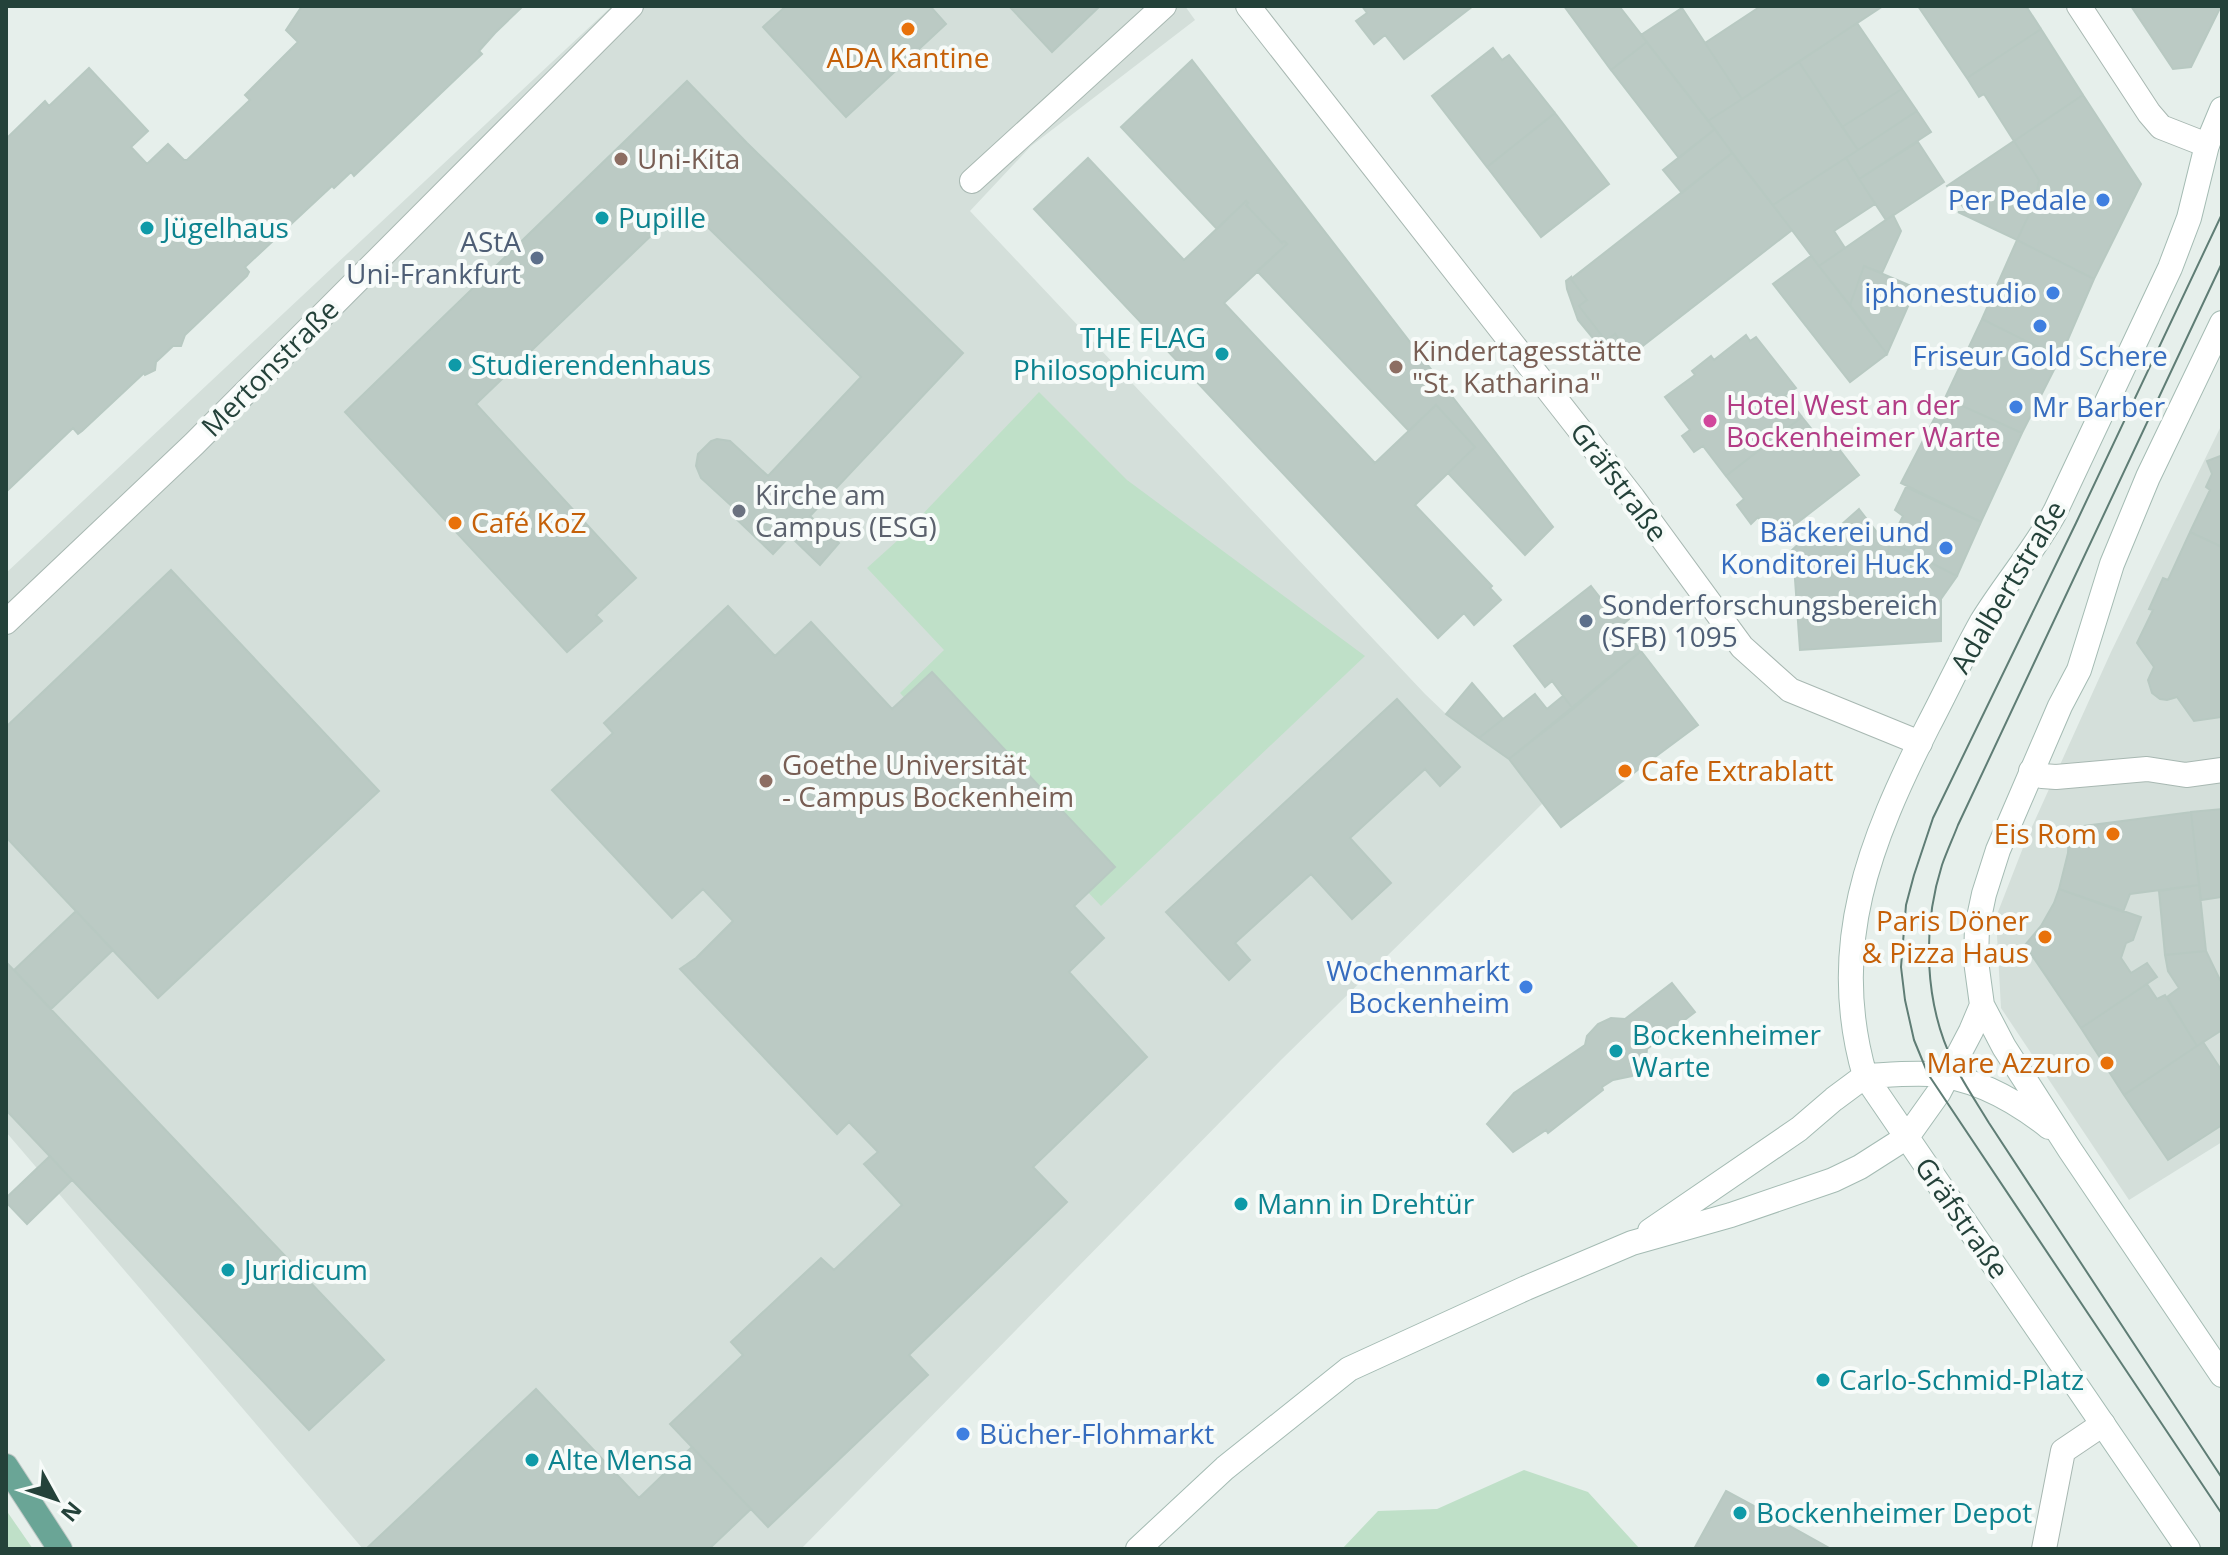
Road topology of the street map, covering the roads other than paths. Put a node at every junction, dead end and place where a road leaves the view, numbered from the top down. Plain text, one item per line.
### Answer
1 (631, 6) edge
2 (1164, 6) edge
3 (1248, 6) edge
4 (2079, 6) edge
5 (2222, 109) edge
6 (2207, 145) junction
7 (972, 181) dead end
8 (2222, 323) edge
9 (6, 622) edge
10 (1920, 743) junction
11 (2222, 770) edge
12 (2031, 771) junction
13 (1982, 1005) junction
14 (1865, 1076) junction
15 (1948, 1076) junction
16 (1907, 1137) junction
17 (2070, 1150) junction
18 (1632, 1243) junction
19 (2222, 1375) edge
20 (2103, 1424) junction
21 (6, 1466) edge
22 (60, 1549) edge
23 (1138, 1549) edge
24 (2044, 1549) edge
25 (2188, 1549) edge

1 - 9 street, Mertonstraße
2 - 7 street
3 - 10 street, Gräfstraße
4 - 6 street
5 - 6 street, Adalbertstraße
6 - 10 street, Adalbertstraße
8 - 12 street
10 - 14 street, Adalbertstraße
11 - 12 street
12 - 13 street
13 - 15 street
13 - 17 street
14 - 15 street
14 - 16 street, Gräfstraße
14 - 18 street
15 - 16 street
15 - 17 street
16 - 18 street
16 - 20 street, Gräfstraße
17 - 19 street
18 - 23 street
20 - 24 street
20 - 25 street, Gräfstraße
21 - 22 main road

